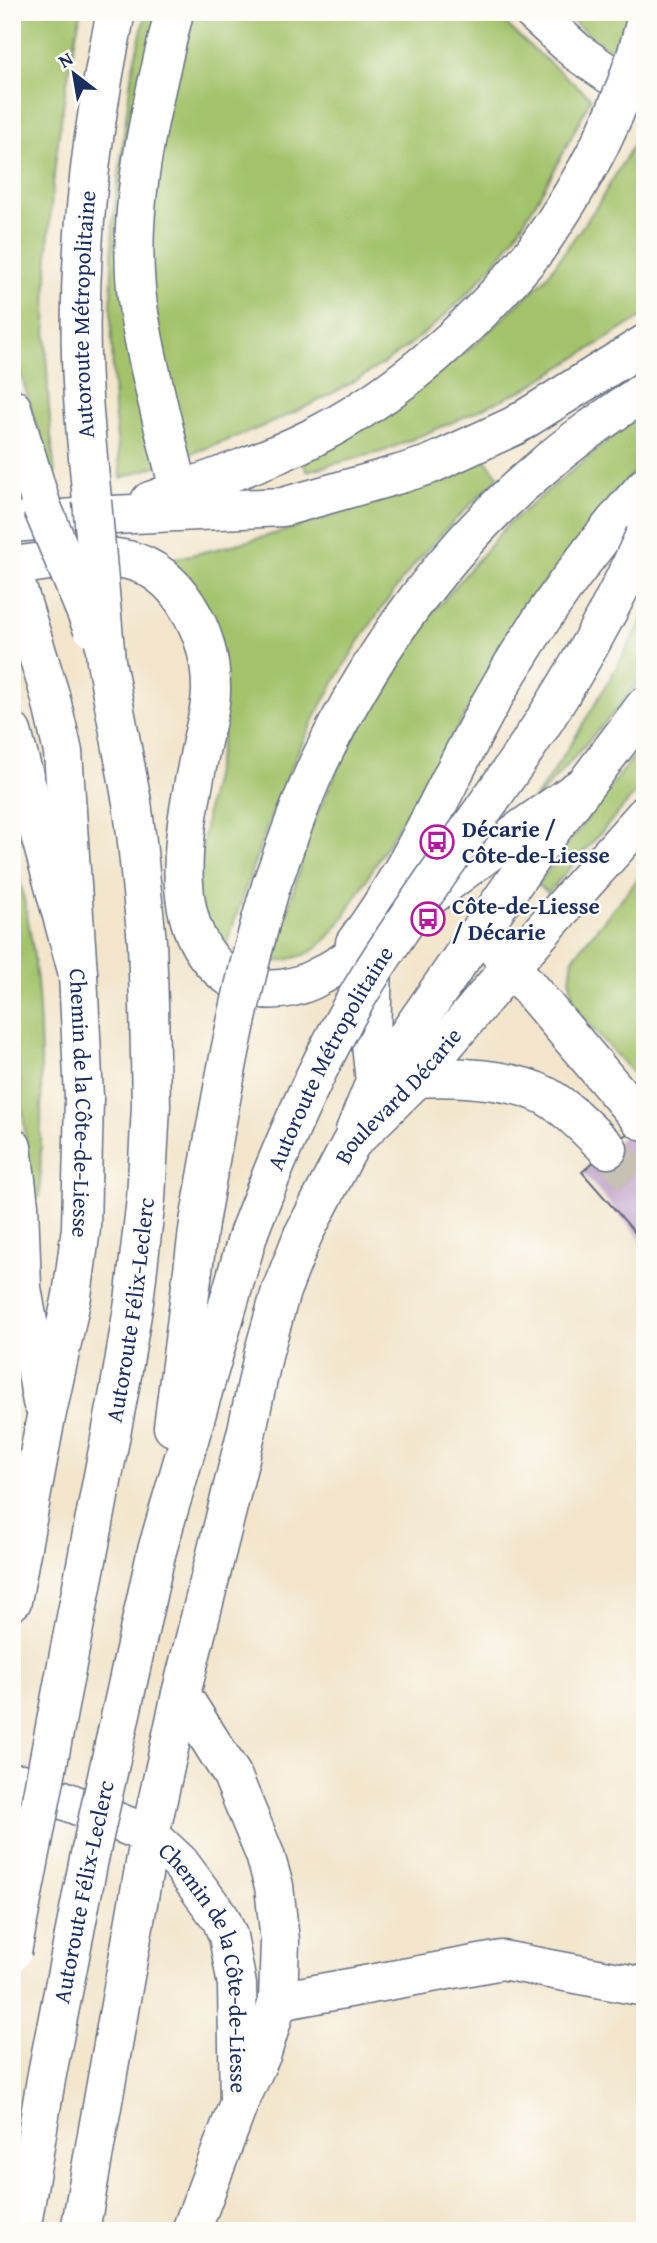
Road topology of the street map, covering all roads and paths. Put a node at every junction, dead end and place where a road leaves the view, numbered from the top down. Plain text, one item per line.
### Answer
1 (116, 12) edge
2 (174, 12) edge
3 (533, 12) edge
4 (645, 24) edge
5 (645, 99) edge
6 (645, 344) edge
7 (645, 391) edge
8 (12, 408) edge
9 (645, 487) edge
10 (182, 501) junction
11 (12, 523) edge
12 (645, 535) edge
13 (12, 566) edge
14 (17, 587) edge
15 (106, 661) junction
16 (645, 706) edge
17 (12, 732) edge
18 (585, 784) junction
19 (645, 815) edge
20 (387, 895) junction
21 (481, 931) junction
22 (377, 938) junction
23 (510, 966) junction
24 (329, 969) junction
25 (78, 974) junction
26 (417, 1078) junction
27 (375, 1082) junction
28 (641, 1120) dead end
29 (351, 1143) junction
30 (12, 1147) edge
31 (608, 1149) tunnel mouth
32 (45, 1422) junction
33 (247, 1430) joint
34 (156, 1553) junction
35 (12, 1600) edge
36 (181, 1694) junction
37 (12, 1783) edge
38 (150, 1835) junction
39 (12, 1952) edge
40 (645, 1987) edge
41 (278, 2001) junction
42 (239, 2103) junction
43 (21, 2231) edge
44 (80, 2231) edge
45 (191, 2231) edge

1 - 15 main road, Autoroute Métropolitaine, bridge
2 - 10 main road
3 - 5 main road
4 - 10 main road, bridge
6 - 10 main road
7 - 34 main road, bridge
8 - 15 main road, bridge
9 - 20 main road
10 - 11 main road
12 - 34 main road, Autoroute Métropolitaine, bridge
13 - 24 main road
14 - 25 main road
15 - 39 main road, Autoroute Félix-Leclerc, bridge
16 - 18 main road
17 - 25 main road, Chemin de la Côte-de-Liesse
18 - 21 main road
18 - 22 main road
19 - 23 main road, Boulevard Décarie
20 - 22 main road
20 - 24 main road
21 - 23 main road
21 - 27 main road
22 - 24 main road
22 - 27 main road
23 - 26 main road, Boulevard Décarie
23 - 28 main road
25 - 32 main road, Chemin de la Côte-de-Liesse
26 - 29 main road, Boulevard Décarie
26 - 31 main road
27 - 29 main road
29 - 33 main road, Boulevard Décarie
30 - 32 main road
32 - 35 main road, Chemin de la Côte-de-Liesse
33 - 36 main road, Chemin de la Côte-de-Liesse
34 - 43 main road, Autoroute Félix-Leclerc, bridge
36 - 38 main road, Chemin de la Côte-de-Liesse
36 - 41 main road
37 - 38 main road
38 - 42 main road, Chemin de la Côte-de-Liesse
38 - 44 main road, Chemin de la Côte-de-Liesse
40 - 41 main road
41 - 42 main road
42 - 45 main road, Chemin de la Côte-de-Liesse

